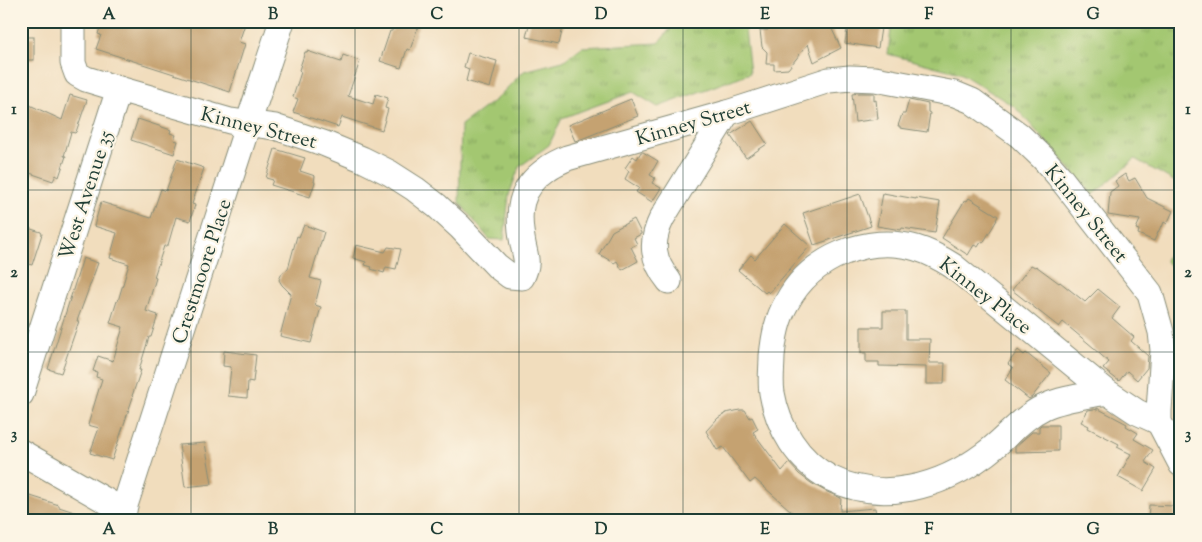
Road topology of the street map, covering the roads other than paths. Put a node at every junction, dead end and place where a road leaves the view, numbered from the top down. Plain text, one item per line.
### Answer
1 (73, 21) edge
2 (282, 21) edge
3 (119, 89) junction
4 (727, 113) junction
5 (248, 124) junction
6 (669, 281) dead end
7 (1107, 392) junction
8 (21, 394) edge
9 (1159, 422) junction
10 (21, 452) edge
11 (1181, 464) edge
12 (122, 516) edge

1 - 3 street
2 - 5 street, Crestmoore Place
3 - 5 street, Kinney Street
3 - 8 street, West Avenue 35
4 - 5 street, Kinney Street
4 - 6 street
4 - 9 street, Kinney Street
5 - 12 street, Crestmoore Place
7 - 7 street, Kinney Place
7 - 9 street, Kinney Place
9 - 11 street
10 - 12 street

